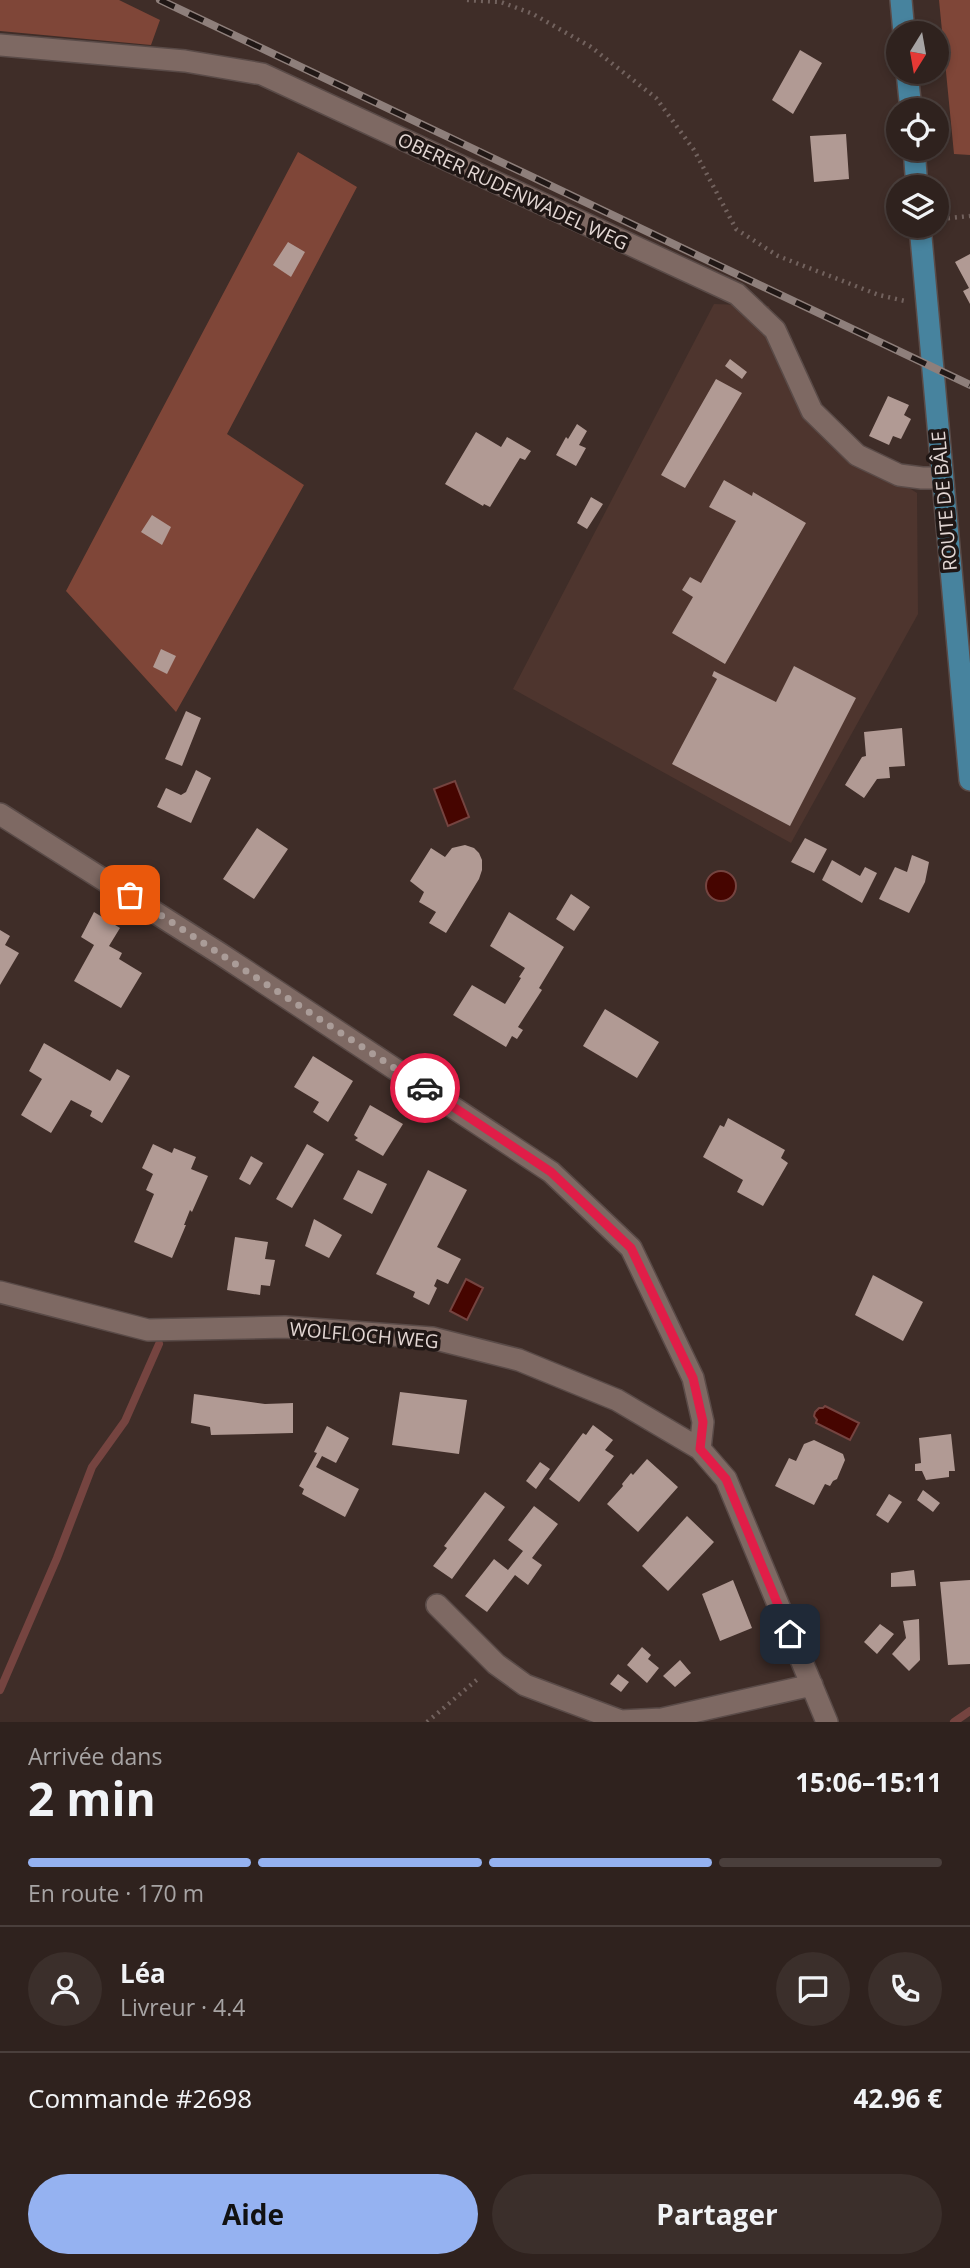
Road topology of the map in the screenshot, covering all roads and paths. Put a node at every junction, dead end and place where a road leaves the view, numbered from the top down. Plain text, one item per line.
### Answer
1 (467, 0) edge
2 (901, 0) edge
3 (903, 21) edge
4 (0, 45) edge
5 (970, 216) edge
6 (949, 218) edge
7 (921, 238) edge
8 (927, 306) junction
9 (942, 478) junction
10 (970, 780) edge
11 (0, 814) edge
12 (0, 1292) edge
13 (700, 1449) junction
14 (437, 1605) dead end
15 (496, 1664) junction
16 (812, 1685) junction
17 (427, 1722) edge
18 (827, 1722) edge

1 - 8 path
2 - 3 main road
4 - 9 street, OBERER RUDENWADEL WEG
5 - 6 path
7 - 8 main road, ROUTE DE BÂLE
8 - 9 main road, ROUTE DE BÂLE
9 - 10 main road, ROUTE DE BÂLE
11 - 13 street
12 - 13 street, WOLFLOCH WEG
13 - 16 street, WOLFLOCH WEG
14 - 15 street
15 - 16 street
15 - 17 path
16 - 18 street, WOLFLOCH WEG

